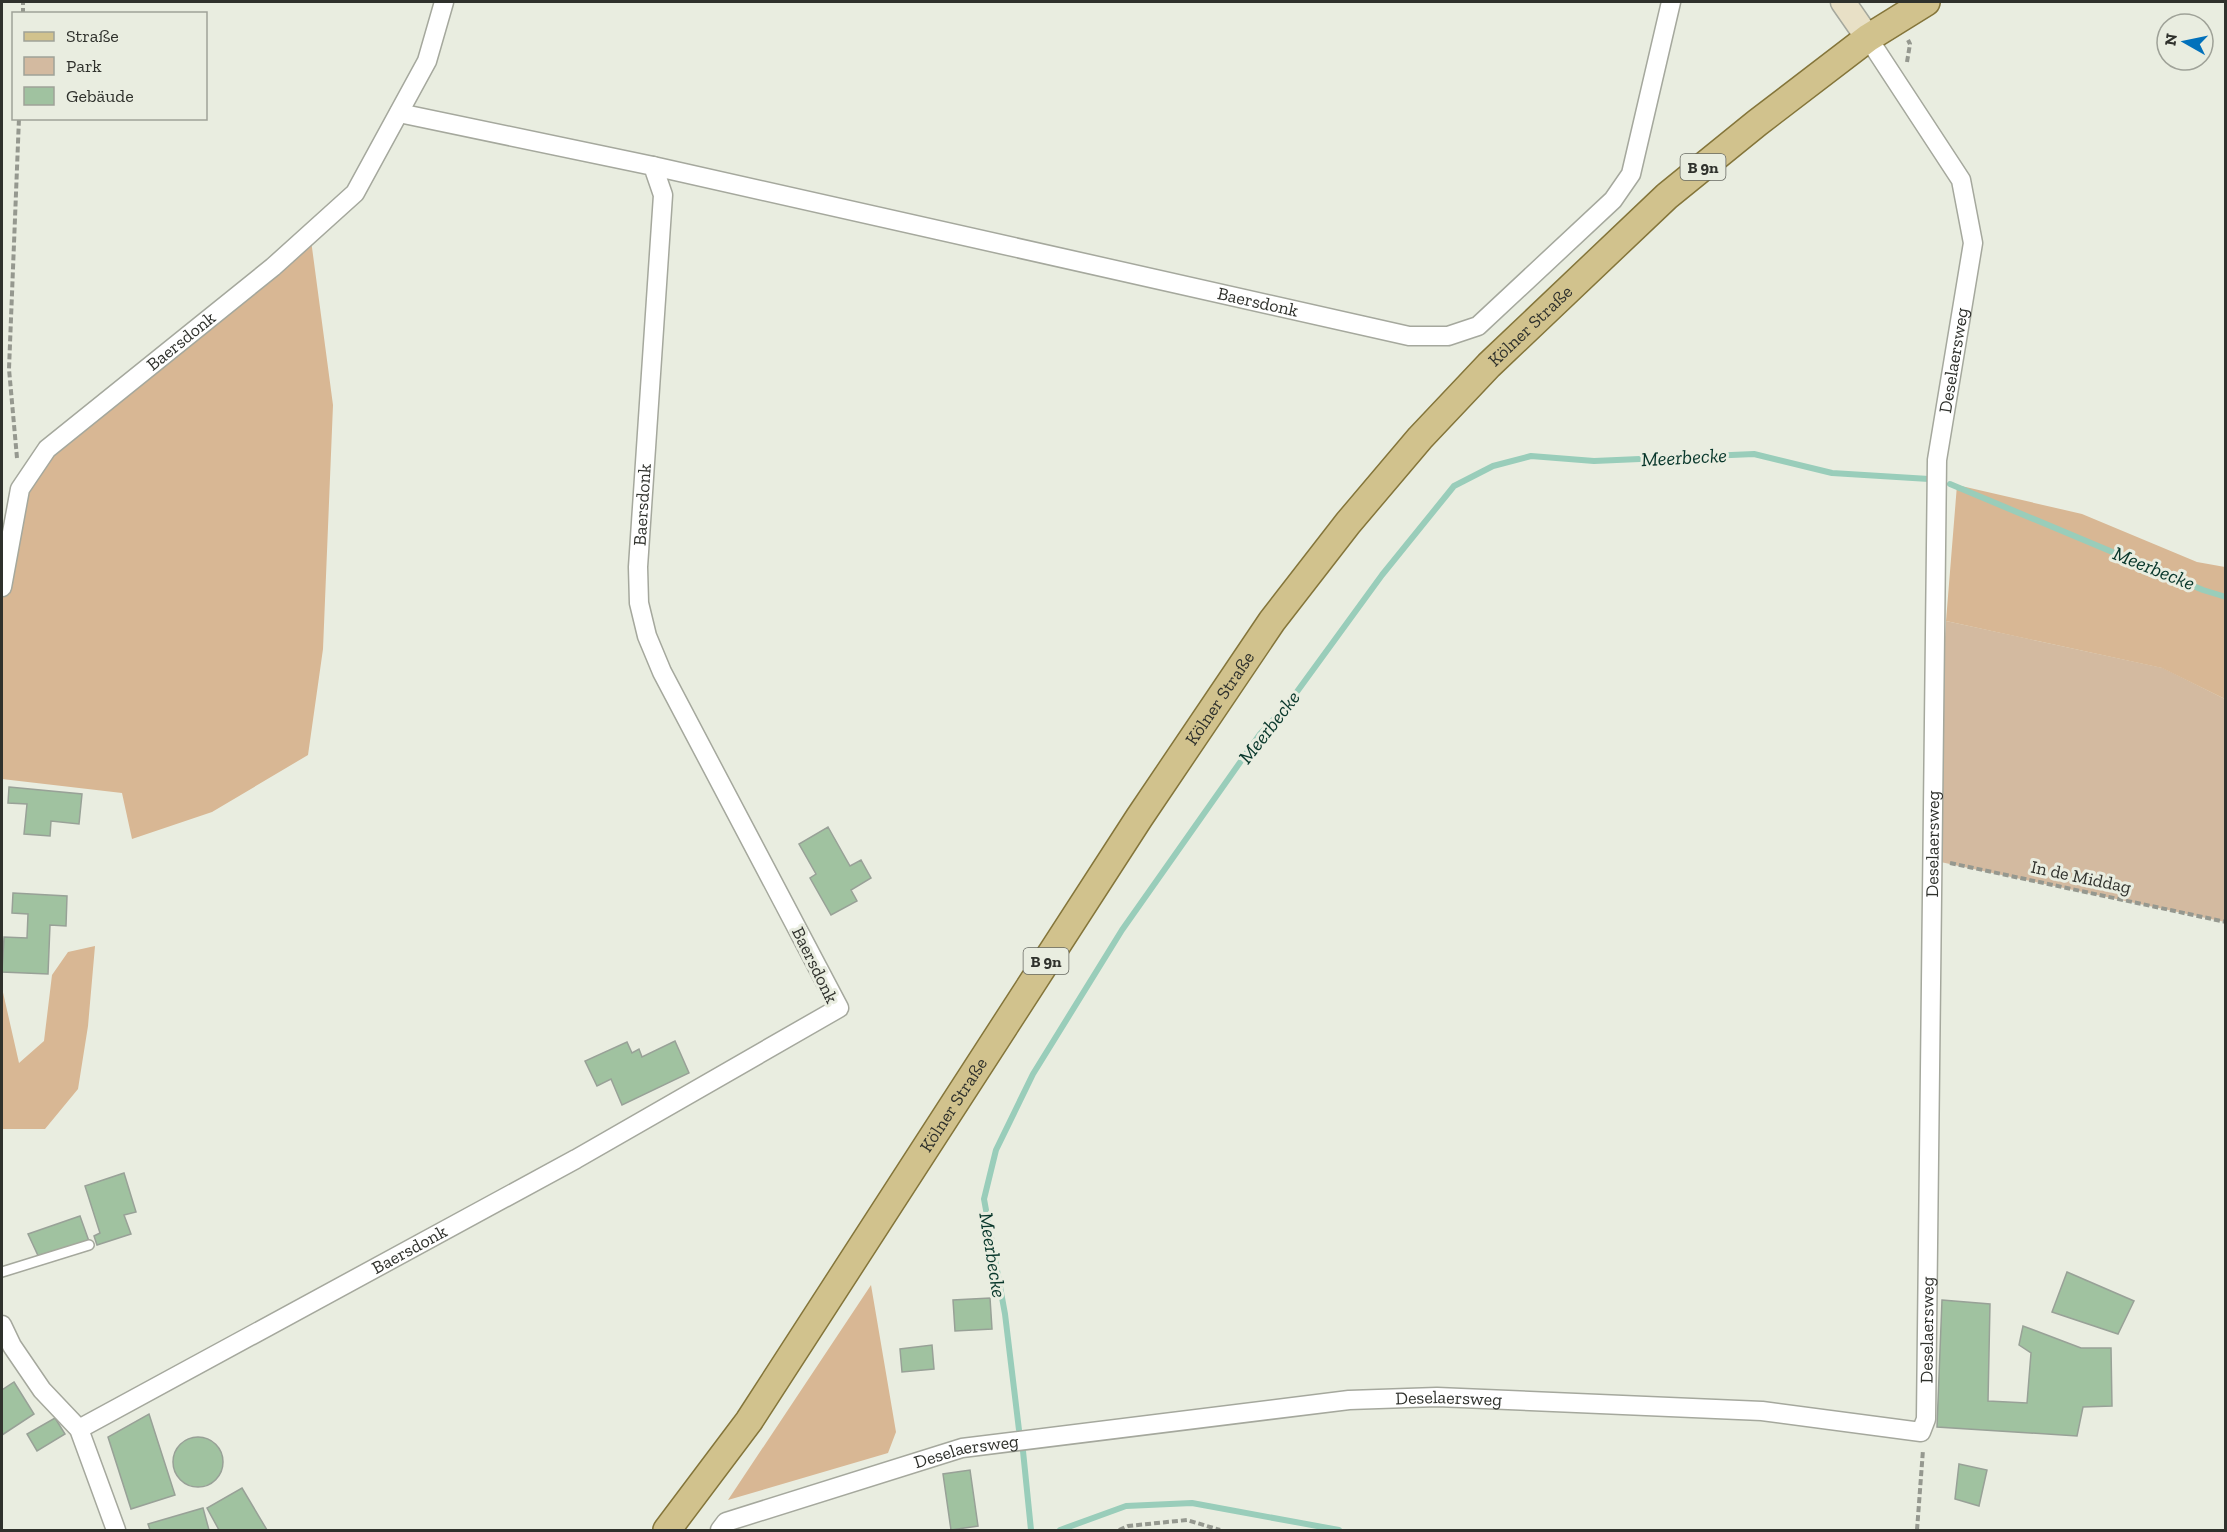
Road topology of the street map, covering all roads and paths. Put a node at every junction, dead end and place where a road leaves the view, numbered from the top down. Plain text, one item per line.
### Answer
1 (444, 2) edge
2 (1671, 2) edge
3 (1843, 2) edge
4 (1926, 2) edge
5 (1897, 21) junction
6 (1868, 38) junction
7 (1905, 73) dead end
8 (399, 113) junction
9 (19, 120) edge
10 (653, 166) junction
11 (20, 489) junction
12 (2, 586) edge
13 (1931, 860) junction
14 (2226, 922) edge
15 (89, 1245) dead end
16 (2, 1272) edge
17 (2, 1325) edge
18 (79, 1429) junction
19 (1921, 1432) junction
20 (116, 1530) edge
21 (667, 1530) edge
22 (720, 1530) edge
23 (1119, 1530) edge
24 (1220, 1530) edge
25 (1917, 1530) edge

1 - 8 street, Baersdonk
2 - 10 street, Baersdonk
3 - 6 main road
4 - 5 main road, Kölner Straße
5 - 6 main road, Kölner Straße
5 - 7 path
6 - 13 street, Deselaersweg
6 - 21 main road, Kölner Straße / B 9n
8 - 10 street, Baersdonk
8 - 11 street, Baersdonk
9 - 11 path
10 - 18 street, Baersdonk
11 - 12 street, Baersdonk
13 - 14 path, In de Middag
13 - 19 street, Deselaersweg
15 - 16 lane
17 - 18 street
18 - 20 street
19 - 22 street, Deselaersweg
19 - 25 path
23 - 24 path

